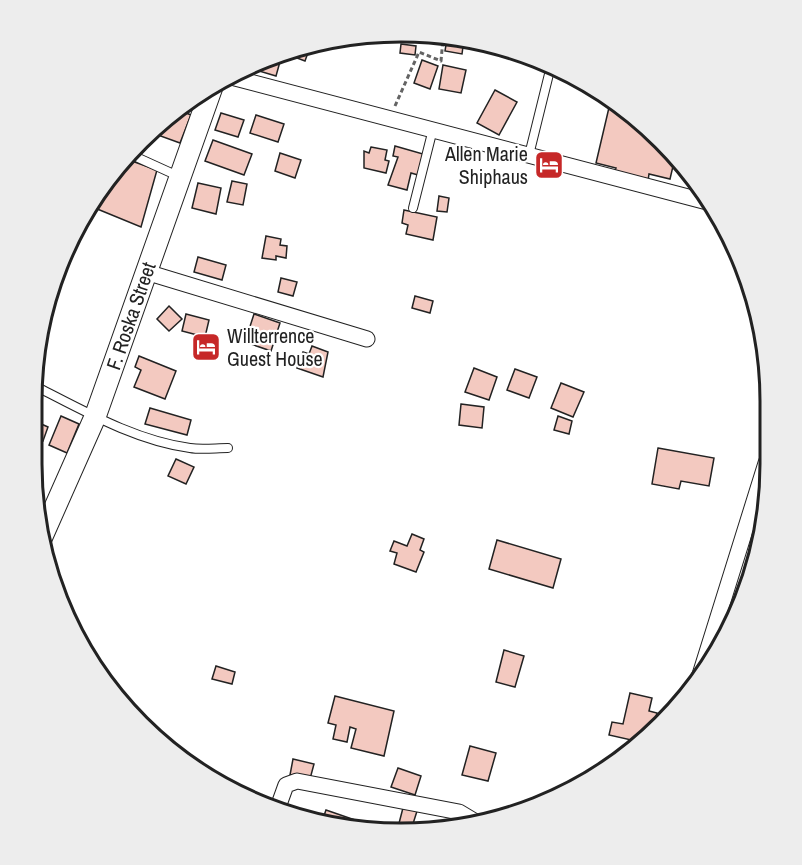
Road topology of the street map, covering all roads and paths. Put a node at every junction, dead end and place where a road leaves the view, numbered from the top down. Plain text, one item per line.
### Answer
1 (442, 45) edge
2 (549, 74) edge
3 (241, 80) edge
4 (208, 99) edge
5 (390, 118) junction
6 (433, 129) junction
7 (529, 155) junction
8 (137, 157) edge
9 (180, 177) junction
10 (697, 199) edge
11 (413, 208) dead end
12 (146, 272) junction
13 (367, 339) dead end
14 (42, 390) edge
15 (95, 417) junction
16 (228, 448) dead end
17 (759, 485) edge
18 (47, 524) edge
19 (707, 651) edge
20 (280, 802) edge
21 (467, 817) edge

1 - 5 path
2 - 7 lane
3 - 5 street
4 - 9 main road, F. Roska Street
5 - 6 street
6 - 7 street
6 - 11 lane
7 - 10 street
8 - 9 lane
9 - 12 main road, F. Roska Street
12 - 13 street
12 - 15 main road, F. Roska Street
14 - 15 lane
15 - 16 lane
15 - 18 main road, F. Roska Street
17 - 19 street
20 - 21 street

